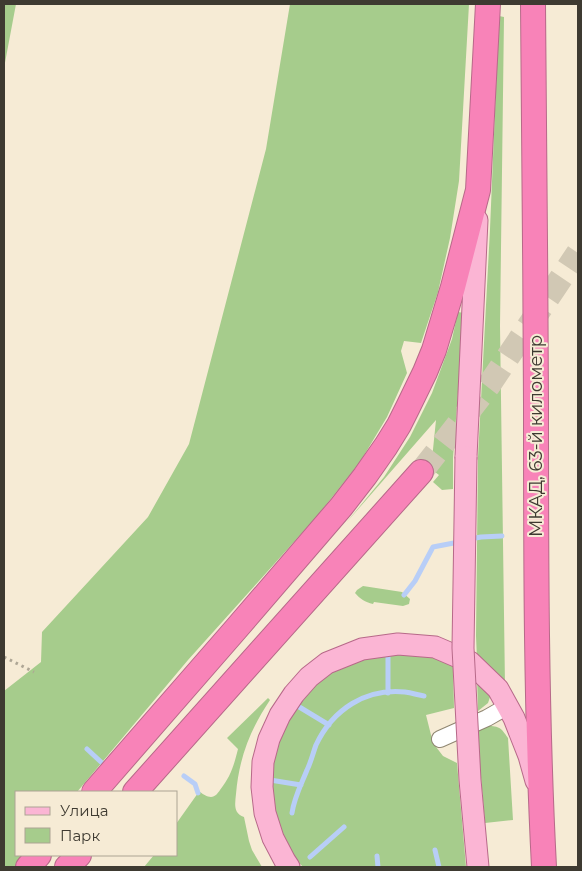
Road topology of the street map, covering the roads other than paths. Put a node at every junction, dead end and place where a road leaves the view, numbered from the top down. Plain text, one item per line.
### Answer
1 (488, 4) edge
2 (533, 4) edge
3 (478, 190) junction
4 (421, 472) tunnel mouth
5 (508, 706) junction
6 (440, 739) dead end
7 (95, 791) edge
8 (136, 791) edge
9 (540, 807) junction
10 (38, 856) edge
11 (78, 856) edge
12 (28, 867) edge
13 (67, 867) edge
14 (289, 867) edge
15 (478, 867) edge
16 (544, 867) edge

1 - 3 highway
2 - 9 highway, МКАД, 63-й километр
3 - 7 highway
3 - 15 main road, bridge
4 - 8 highway
5 - 6 lane
5 - 9 main road
5 - 14 main road
9 - 16 highway, МКАД, 63-й километр
10 - 12 highway
11 - 13 highway

